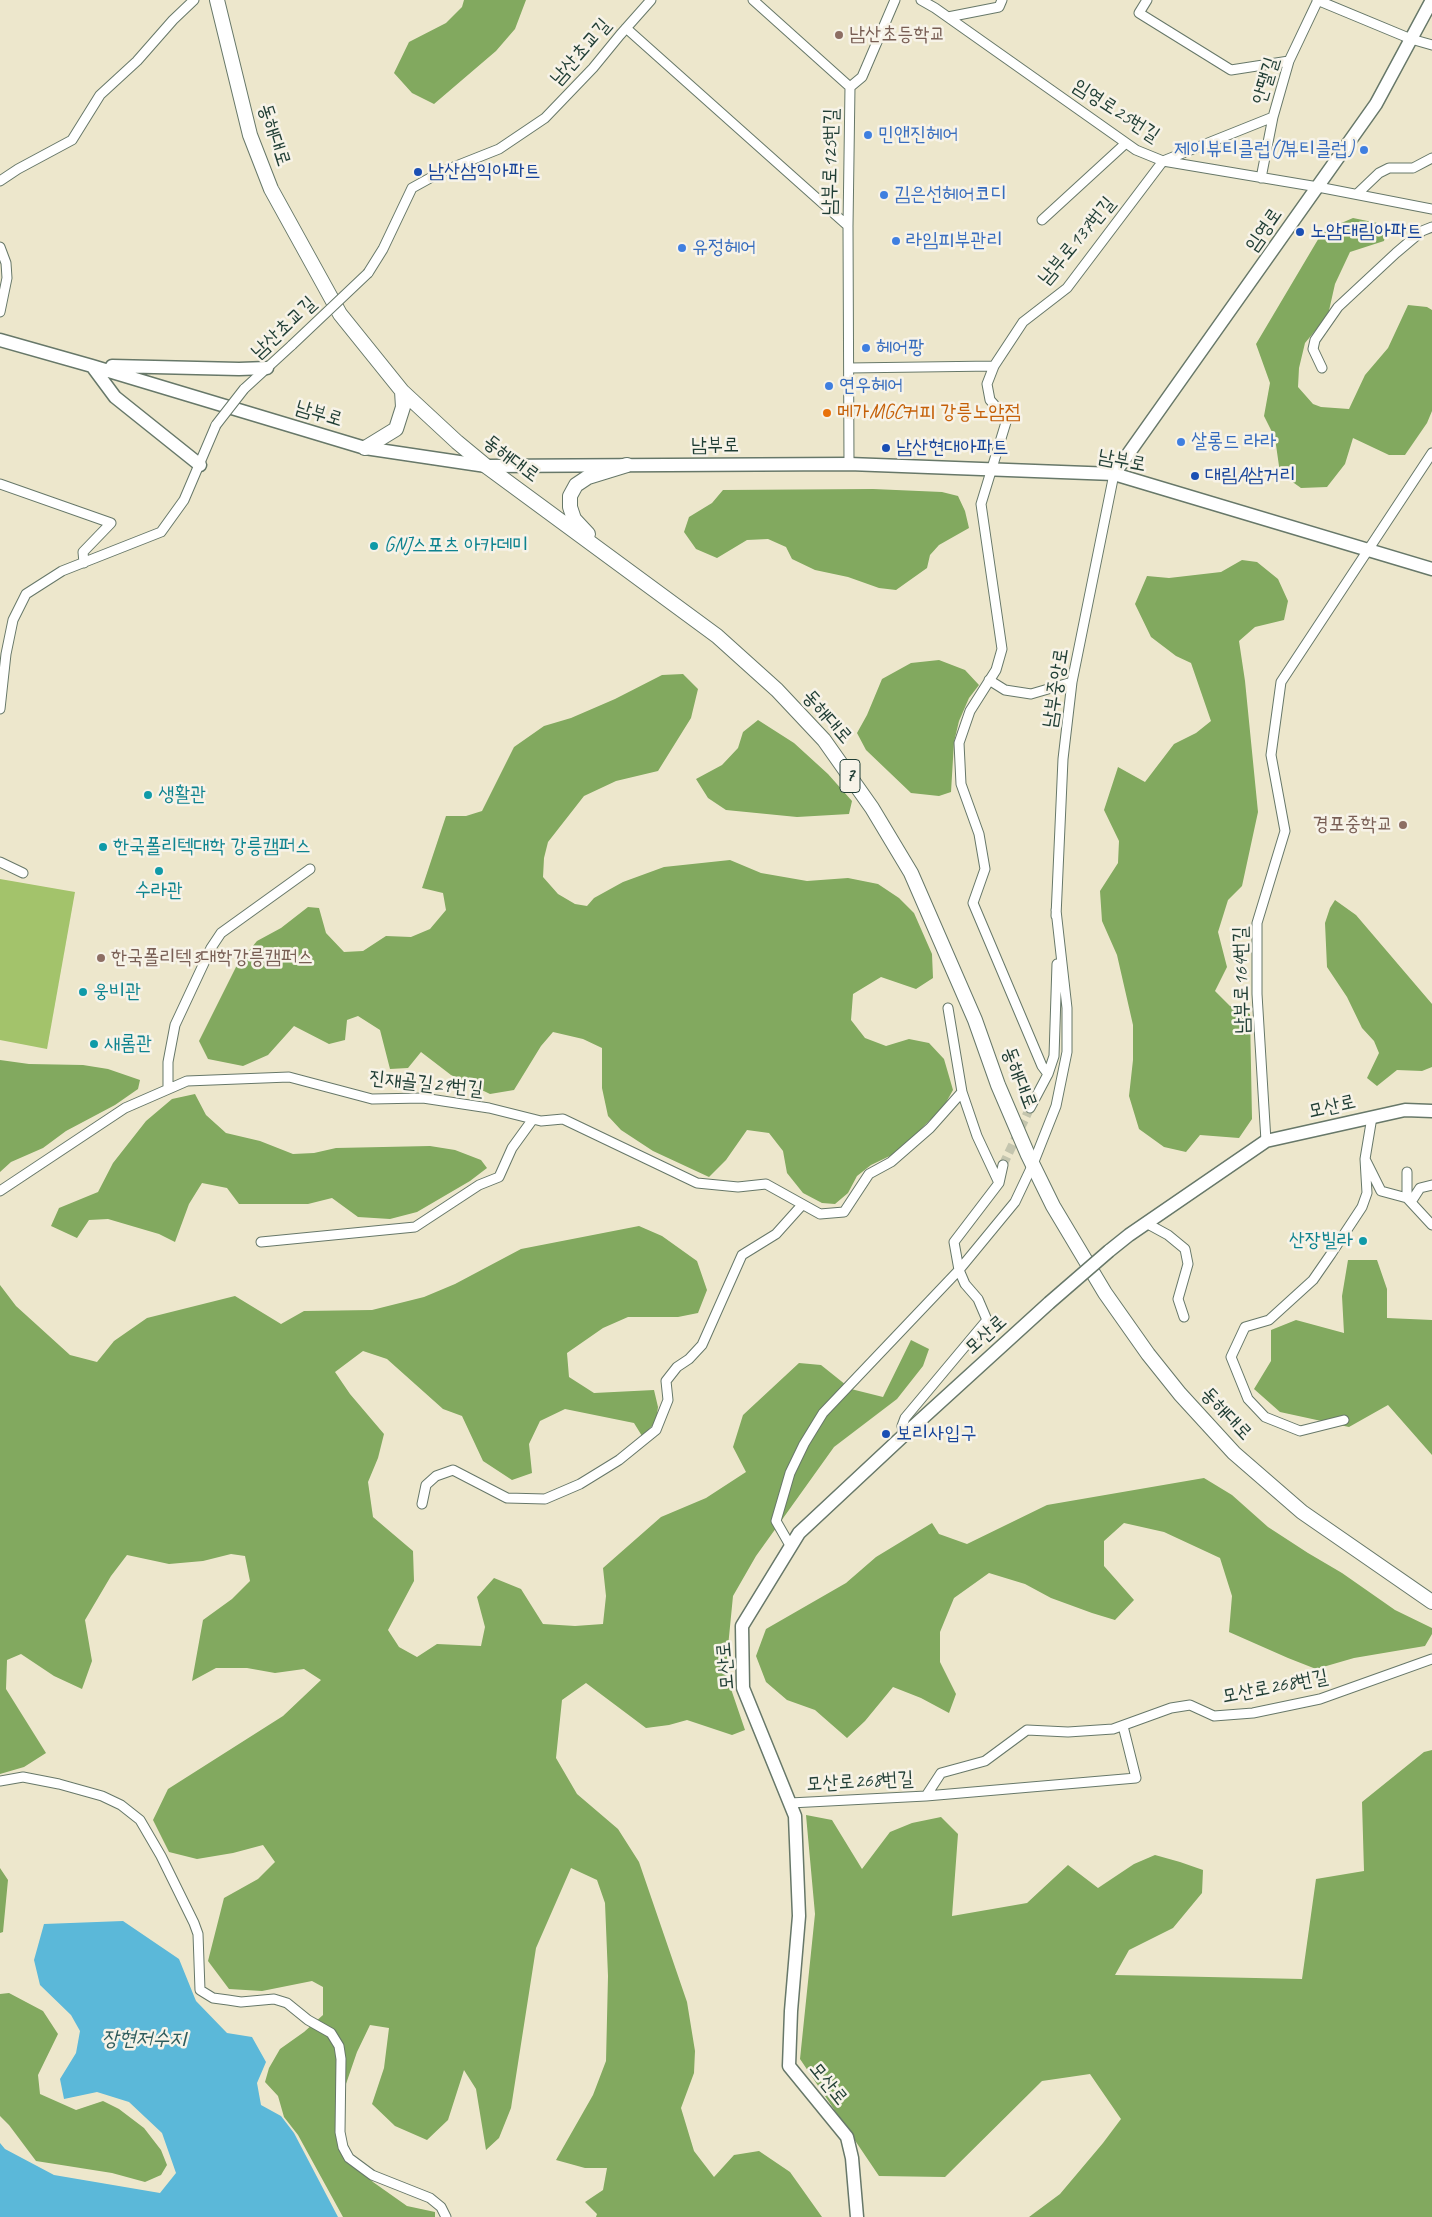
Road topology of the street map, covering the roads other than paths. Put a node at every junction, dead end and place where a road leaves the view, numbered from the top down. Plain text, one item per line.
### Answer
1 (194, 0) edge
2 (217, 0) edge
3 (651, 0) edge
4 (753, 0) edge
5 (896, 0) edge
6 (921, 0) edge
7 (1002, 0) edge
8 (1147, 0) edge
9 (1318, 0) edge
10 (1432, 0) edge
11 (948, 17) junction
12 (626, 28) junction
13 (1411, 39) junction
14 (1432, 45) edge
15 (1289, 61) junction
16 (850, 87) junction
17 (1273, 117) junction
18 (1126, 143) junction
19 (1432, 158) edge
20 (1163, 162) junction
21 (1261, 178) junction
22 (0, 181) edge
23 (1318, 187) junction
24 (1357, 194) junction
25 (1432, 209) edge
26 (1042, 220) dead end
27 (848, 226) junction
28 (1432, 227) edge
29 (0, 246) edge
30 (0, 312) edge
31 (0, 340) edge
32 (92, 366) junction
33 (994, 366) junction
34 (267, 368) junction
35 (849, 368) junction
36 (1322, 368) dead end
37 (402, 391) junction
38 (365, 448) junction
39 (1432, 453) edge
40 (849, 464) junction
41 (200, 465) junction
42 (627, 465) junction
43 (486, 466) junction
44 (991, 470) junction
45 (1114, 474) junction
46 (0, 484) edge
47 (1369, 550) junction
48 (608, 556) junction
49 (84, 562) junction
50 (1432, 569) edge
51 (989, 680) junction
52 (1072, 682) junction
53 (1, 706) edge
54 (0, 862) edge
55 (310, 869) dead end
56 (22, 872) dead end
57 (1056, 910) junction
58 (948, 1008) dead end
59 (1048, 1074) junction
60 (168, 1089) junction
61 (962, 1092) junction
62 (1030, 1108) tunnel mouth
63 (1432, 1111) edge
64 (1372, 1117) junction
65 (533, 1119) junction
66 (1266, 1142) junction
67 (1365, 1159) junction
68 (1033, 1164) junction
69 (1003, 1165) tunnel mouth
70 (1407, 1172) dead end
71 (999, 1183) junction
72 (1432, 1185) edge
73 (0, 1191) edge
74 (1409, 1200) junction
75 (802, 1205) junction
76 (1146, 1223) junction
77 (1432, 1225) edge
78 (261, 1242) dead end
79 (958, 1270) junction
80 (1184, 1317) dead end
81 (1344, 1420) dead end
82 (904, 1435) junction
83 (422, 1504) dead end
84 (790, 1547) junction
85 (1432, 1602) edge
86 (1432, 1659) edge
87 (1123, 1726) junction
88 (0, 1781) edge
89 (926, 1796) junction
90 (790, 1803) junction
91 (446, 2217) edge
92 (857, 2217) edge

1 - 22 street
2 - 37 main road, 동해대로 / 7
3 - 12 street, 남산초교길
4 - 16 street, 남부로125번길
5 - 16 street
6 - 11 street, 임영로25번길
7 - 11 street
8 - 15 street
9 - 13 street
9 - 15 street, 안땔길
10 - 13 street, 임영로
11 - 18 street, 임영로25번길
12 - 27 street
12 - 34 street, 남산초교길, bridge
13 - 14 street
13 - 23 street, 임영로
15 - 17 street, 안땔길
16 - 27 street, 남부로125번길
17 - 20 street
17 - 21 street, 안땔길
18 - 20 street, 임영로25번길
18 - 26 street
19 - 24 street
20 - 21 street, 임영로25번길
20 - 33 street, 남부로137번길
21 - 23 street, 임영로25번길
23 - 24 street, 임영로25번길
23 - 45 street, 임영로
24 - 25 street, 임영로25번길
27 - 35 street, 남부로125번길
28 - 36 street
29 - 30 street
31 - 32 street, 남부로
32 - 34 street
32 - 38 street, 남부로
32 - 41 street
33 - 35 street
33 - 44 street, 남부로137번길
34 - 41 street, 남산초교길, bridge
35 - 40 street, 남부로125번길
37 - 38 main road
37 - 43 main road, 동해대로 / 7
38 - 43 street, 남부로
39 - 47 street, 남부로164번길
40 - 42 street, 남부로
40 - 44 street, 남부로
41 - 49 street, 남산초교길
42 - 43 street, 남부로
42 - 48 main road
43 - 48 main road, 동해대로 / 7
44 - 45 street, 남부로
44 - 51 street
45 - 47 street, 남부로
45 - 52 street, 남부중앙로
46 - 49 street
47 - 50 street, 남부로
47 - 66 street, 남부로164번길
48 - 68 main road, 동해대로 / 7
49 - 53 street, 남산초교길
51 - 52 street
51 - 59 street
52 - 57 street, 남부중앙로
54 - 56 street
55 - 60 street
57 - 59 street, 남부중앙로
57 - 68 street, 남부중앙로
58 - 61 street
59 - 62 street, 남부중앙로
60 - 65 street, 진재골길29번길
60 - 73 street, 진재골길29번길
61 - 71 street
61 - 75 street, 진재골길29번길
63 - 64 street, 모산로
64 - 66 street, 모산로
64 - 67 street
65 - 75 street, 진재골길29번길
65 - 78 street
66 - 76 street, 모산로
67 - 74 street
67 - 81 street
68 - 79 street, 남부중앙로
68 - 85 main road, 동해대로 / 7
69 - 71 street
70 - 74 street
71 - 79 street
72 - 74 street
74 - 77 street
75 - 83 street
76 - 80 street
76 - 82 street, 모산로, bridge
79 - 82 street
79 - 84 street, 남부중앙로
82 - 84 street, 모산로
84 - 90 street, 모산로
86 - 87 street, 모산로268번길
87 - 89 street, 모산로268번길
87 - 89 street
88 - 91 street
89 - 90 street, 모산로268번길
90 - 92 street, 모산로

